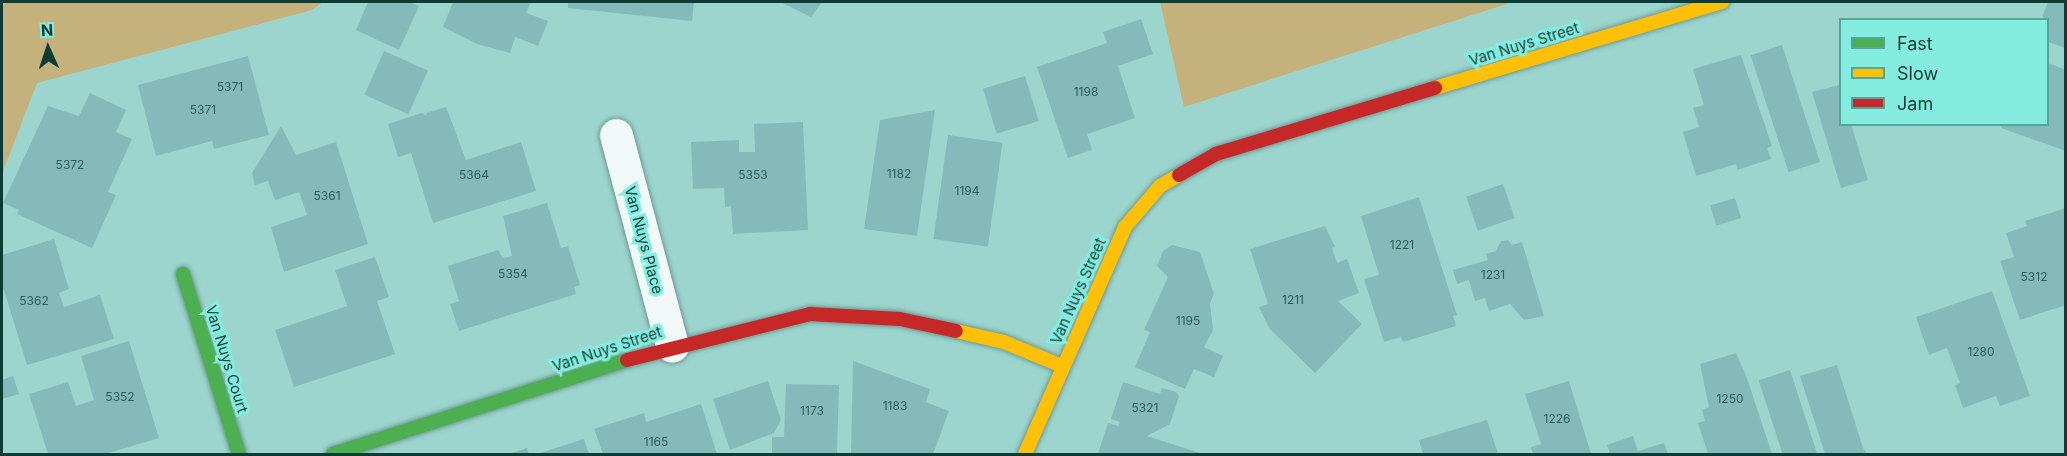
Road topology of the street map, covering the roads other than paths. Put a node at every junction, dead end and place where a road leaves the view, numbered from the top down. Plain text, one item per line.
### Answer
1 (1722, 2) edge
2 (616, 135) dead end
3 (183, 274) dead end
4 (672, 346) junction
5 (1062, 366) junction
6 (239, 454) edge
7 (333, 454) edge
8 (1025, 454) edge

1 - 5 street, Van Nuys Street
2 - 4 street, Van Nuys Place
3 - 6 street, Van Nuys Court
4 - 5 street, Van Nuys Street
4 - 7 street, Van Nuys Street
5 - 8 street

